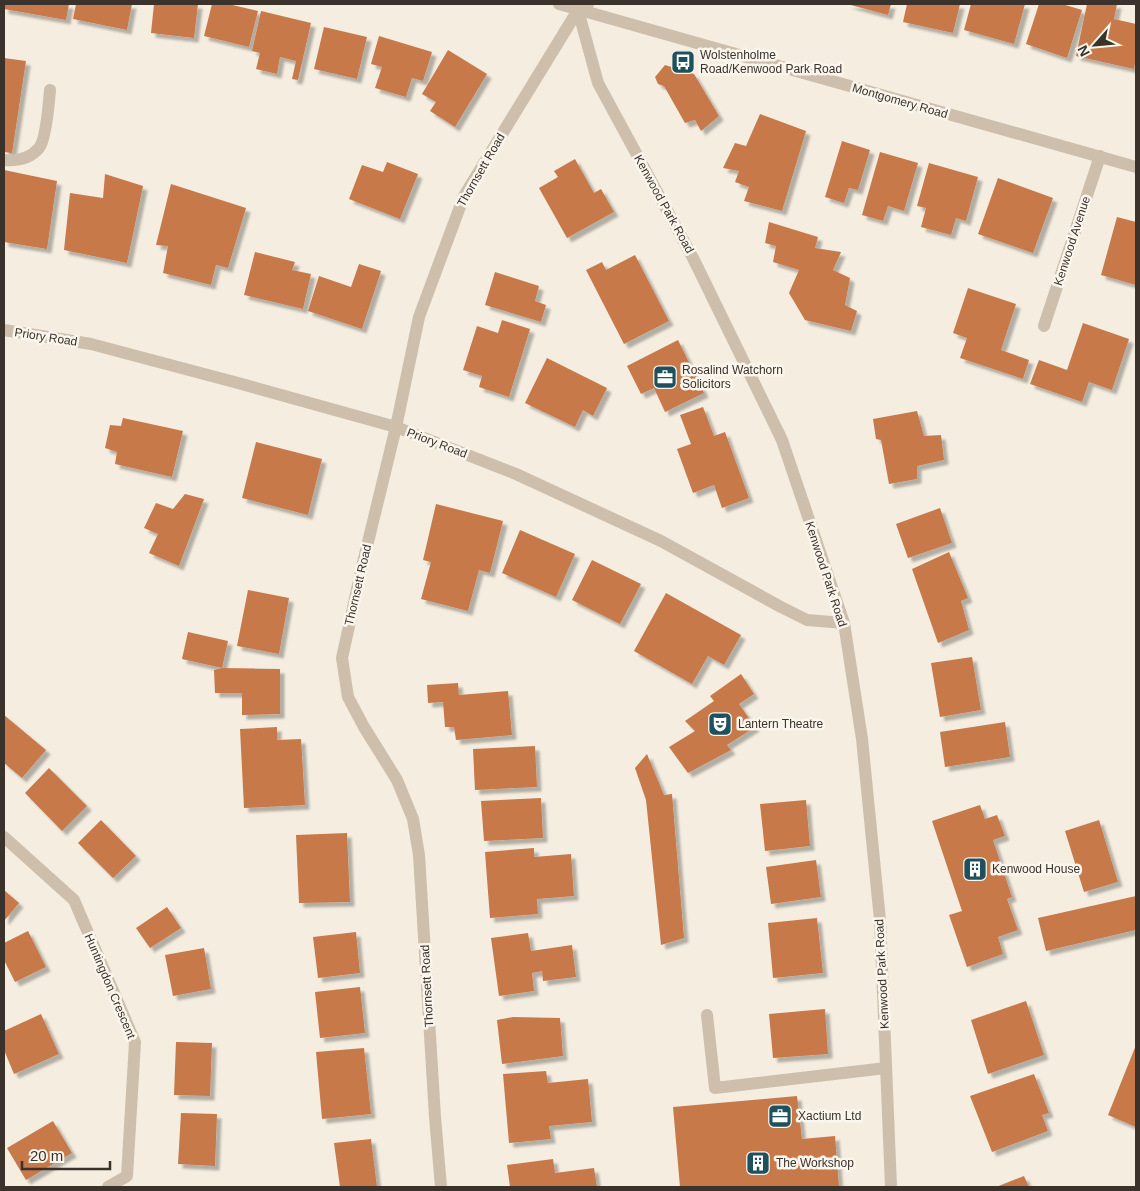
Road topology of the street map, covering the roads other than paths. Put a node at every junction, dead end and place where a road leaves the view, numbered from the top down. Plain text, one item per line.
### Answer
1 (560, 4) edge
2 (583, 7) edge
3 (50, 90) dead end
4 (1100, 156) junction
5 (4, 160) edge
6 (1136, 167) edge
7 (1044, 326) dead end
8 (4, 330) edge
9 (396, 427) junction
10 (844, 623) junction
11 (4, 837) edge
12 (707, 1015) dead end
13 (886, 1068) junction
14 (108, 1187) edge
15 (442, 1187) edge
16 (891, 1187) edge

1 - 2 street, Montgomery Road
2 - 4 street, Montgomery Road
2 - 9 street, Thornsett Road
2 - 10 street, Kenwood Park Road
3 - 5 street
4 - 6 street, Montgomery Road
4 - 7 street, Kenwood Avenue
8 - 9 street, Priory Road
9 - 10 street, Priory Road
9 - 15 street, Thornsett Road
10 - 13 street, Kenwood Park Road
11 - 14 street, Huntingdon Crescent
12 - 13 street
13 - 16 street, Kenwood Park Road

